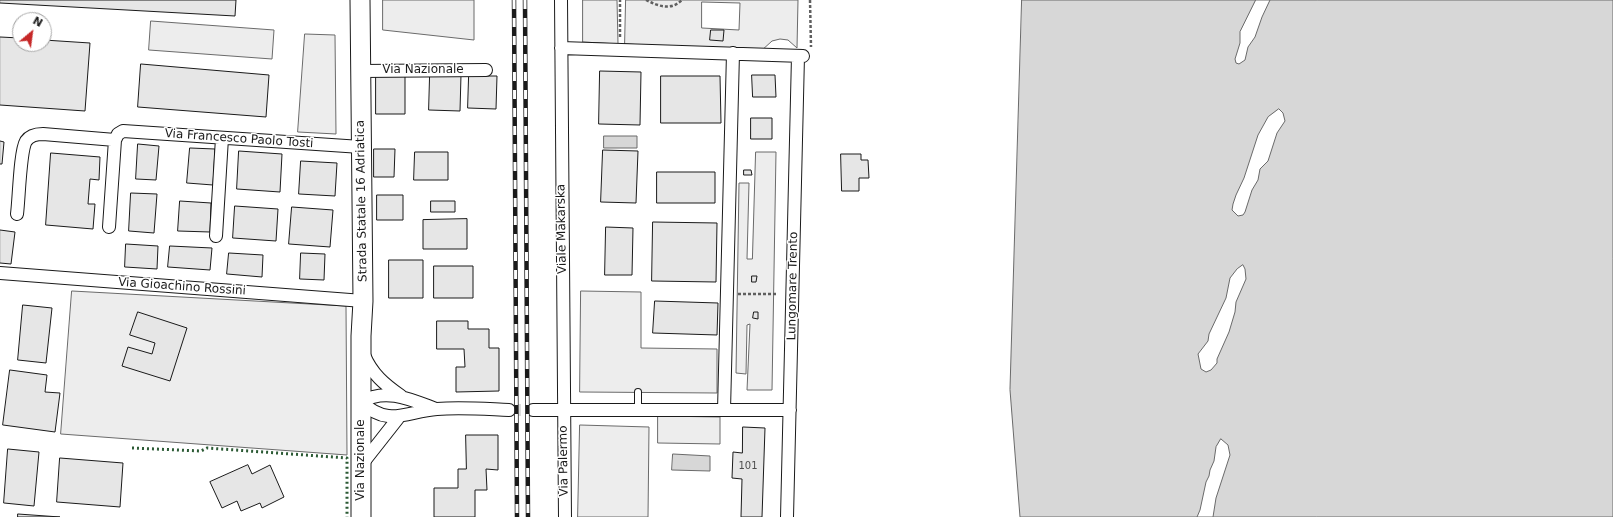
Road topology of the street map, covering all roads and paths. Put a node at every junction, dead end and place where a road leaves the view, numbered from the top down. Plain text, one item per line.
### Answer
1 (360, 0) edge
2 (560, 0) edge
3 (620, 0) edge
4 (646, 0) edge
5 (682, 0) edge
6 (810, 0) edge
7 (561, 48) junction
8 (620, 50) junction
9 (733, 53) junction
10 (804, 53) junction
11 (361, 70) junction
12 (486, 70) dead end
13 (117, 137) junction
14 (222, 138) junction
15 (361, 147) junction
16 (17, 214) dead end
17 (109, 227) dead end
18 (216, 236) dead end
19 (0, 273) edge
20 (738, 294) dead end
21 (777, 294) dead end
22 (363, 301) junction
23 (361, 348) junction
24 (638, 392) dead end
25 (402, 396) junction
26 (361, 402) junction
27 (436, 409) junction
28 (509, 410) tunnel mouth
29 (533, 410) tunnel mouth
30 (638, 410) junction
31 (724, 410) junction
32 (790, 410) junction
33 (564, 411) junction
34 (399, 417) junction
35 (362, 464) junction
36 (361, 517) edge
37 (565, 517) edge
38 (787, 517) edge

1 - 11 main road, Strada Statale 16 Adriatica
2 - 7 street, Viale Makarska
3 - 8 path
4 - 5 path
6 - 10 path
7 - 8 street
7 - 33 street, Viale Makarska
8 - 9 street
9 - 10 street
9 - 31 street
10 - 32 street, Lungomare Trento
11 - 12 street, Via Nazionale
11 - 15 main road, Strada Statale 16 Adriatica
13 - 14 street, Via Francesco Paolo Tosti
13 - 16 street, Via Francesco Paolo Tosti
13 - 17 street
14 - 15 street, Via Francesco Paolo Tosti
14 - 18 street
15 - 22 main road, Strada Statale 16 Adriatica
19 - 22 street, Via Gioachino Rossini
20 - 21 path
22 - 23 main road, Strada Statale 16 Adriatica
23 - 25 street
23 - 26 main road, Strada Statale 16 Adriatica
24 - 30 lane
25 - 26 street
25 - 27 street
26 - 34 street
26 - 35 main road, Via Nazionale
27 - 28 street
27 - 34 street
29 - 33 street, Via Palermo
30 - 31 street
30 - 33 street
31 - 32 street
32 - 38 street, Lungomare Trento
33 - 37 street, Via Palermo
34 - 35 street
35 - 36 main road, Via Nazionale

